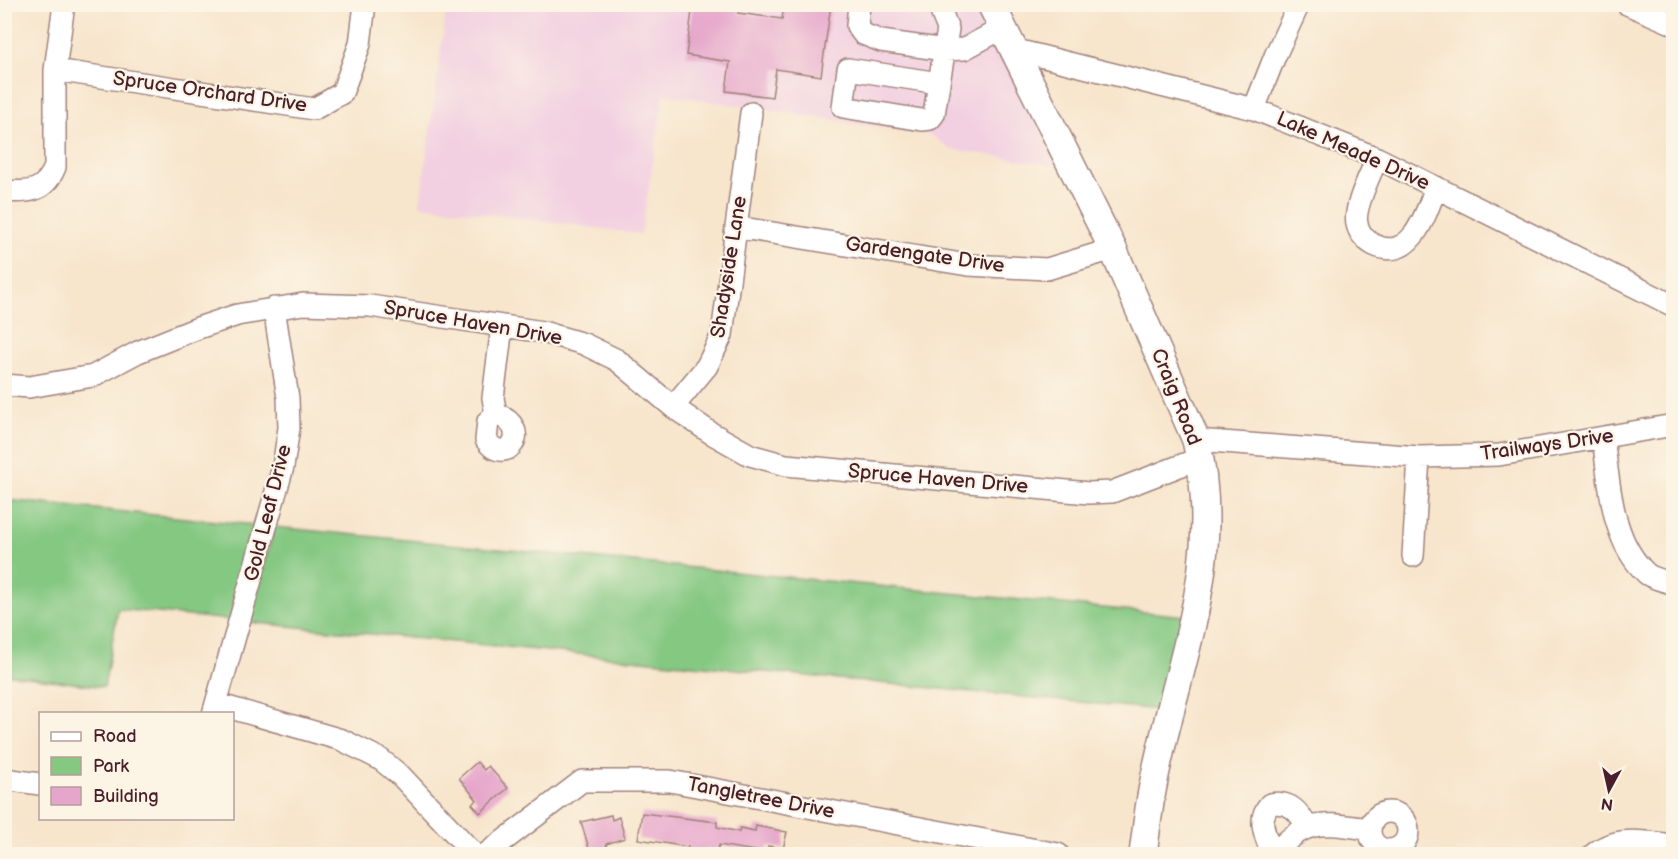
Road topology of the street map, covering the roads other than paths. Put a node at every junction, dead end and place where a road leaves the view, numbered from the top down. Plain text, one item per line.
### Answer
1 (64, 4) edge
2 (365, 4) edge
3 (859, 4) edge
4 (938, 4) edge
5 (1299, 4) edge
6 (1627, 4) edge
7 (1674, 24) edge
8 (1002, 27) edge
9 (945, 50) junction
10 (56, 70) junction
11 (939, 83) dead end
12 (1254, 109) junction
13 (751, 113) dead end
14 (1377, 158) junction
15 (1436, 188) junction
16 (4, 191) edge
17 (736, 227) junction
18 (1113, 249) junction
19 (1674, 306) edge
20 (274, 308) junction
21 (502, 326) junction
22 (4, 385) edge
23 (673, 407) junction
24 (496, 414) dead end
25 (1674, 425) edge
26 (1603, 438) junction
27 (1198, 449) junction
28 (1419, 457) junction
29 (1413, 556) dead end
30 (1674, 584) edge
31 (215, 709) edge
32 (234, 714) edge
33 (4, 779) edge
34 (39, 784) edge
35 (1307, 827) junction
36 (1370, 829) dead end
37 (1674, 845) edge
38 (1646, 848) edge
39 (474, 855) edge
40 (486, 855) edge
41 (1058, 855) edge
42 (1143, 855) edge
43 (1273, 855) edge
44 (1594, 855) edge

1 - 10 street
2 - 10 street, Spruce Orchard Drive
3 - 9 street
4 - 9 street
5 - 12 street
6 - 7 street
8 - 9 street
8 - 12 street, Lake Meade Drive
8 - 18 main road, Craig Road
9 - 11 street
10 - 16 street
12 - 14 street, Lake Meade Drive
13 - 17 street, Shadyside Lane
14 - 15 street, Lake Meade Drive
14 - 15 street
15 - 19 street, Lake Meade Drive
17 - 18 street, Gardengate Drive
17 - 23 street, Shadyside Lane
18 - 27 main road, Craig Road
20 - 21 street, Spruce Haven Drive
20 - 22 street, Spruce Haven Drive
20 - 31 street, Gold Leaf Drive
21 - 23 street, Spruce Haven Drive
21 - 24 street
23 - 27 street, Spruce Haven Drive
25 - 26 street, Trailways Drive
26 - 28 street, Trailways Drive
26 - 30 street
27 - 28 street, Trailways Drive
27 - 42 main road, Craig Road
28 - 29 street
32 - 39 street
33 - 34 street
35 - 36 street
35 - 43 street
35 - 43 street
37 - 38 street
38 - 44 street
40 - 41 street, Tangletree Drive

